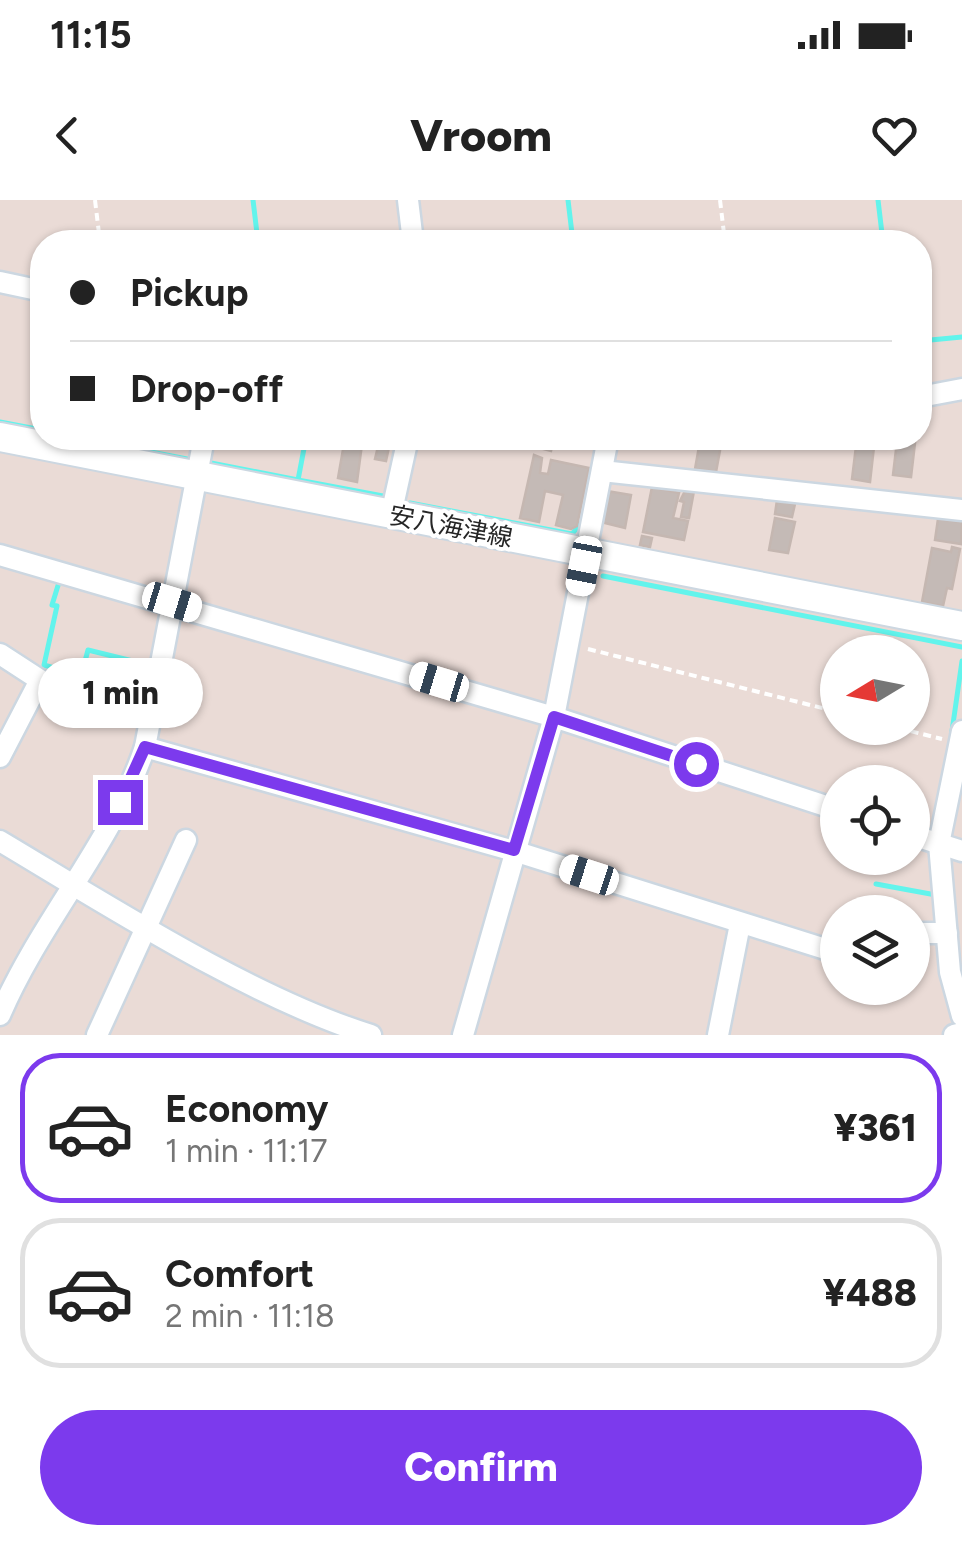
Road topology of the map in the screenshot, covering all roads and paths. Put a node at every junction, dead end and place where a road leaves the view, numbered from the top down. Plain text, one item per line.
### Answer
1 (95, 200) edge
2 (408, 200) edge
3 (720, 200) edge
4 (99, 230) edge
5 (412, 230) edge
6 (724, 230) edge
7 (0, 282) edge
8 (30, 288) edge
9 (962, 389) edge
10 (932, 395) edge
11 (0, 437) edge
12 (30, 443) edge
13 (64, 450) edge
14 (202, 450) edge
15 (405, 450) edge
16 (606, 450) edge
17 (602, 470) junction
18 (196, 477) junction
19 (962, 510) edge
20 (391, 515) junction
21 (587, 552) junction
22 (0, 555) edge
23 (172, 602) junction
24 (962, 626) edge
25 (568, 644) junction
26 (0, 654) edge
27 (820, 707) edge
28 (554, 717) junction
29 (930, 733) edge
30 (961, 737) edge
31 (145, 747) junction
32 (0, 757) edge
33 (820, 804) edge
34 (186, 840) dead end
35 (0, 841) edge
36 (930, 841) edge
37 (939, 844) junction
38 (514, 850) junction
39 (962, 851) edge
40 (72, 884) junction
41 (740, 924) junction
42 (147, 926) junction
43 (930, 933) edge
44 (947, 933) junction
45 (820, 948) edge
46 (0, 1015) edge
47 (962, 1016) edge
48 (962, 1033) edge
49 (363, 1034) edge
50 (97, 1035) edge
51 (463, 1035) edge
52 (718, 1035) edge
53 (954, 1035) edge

1 - 4 path
2 - 5 street
3 - 6 path
7 - 8 street
9 - 10 street
11 - 12 main road, 安八海津線
13 - 18 main road, 安八海津線
14 - 18 street
15 - 20 street
16 - 17 street
17 - 19 street
17 - 21 street
18 - 20 main road, 安八海津線
18 - 23 street
20 - 21 main road, 安八海津線
21 - 24 main road, 安八海津線
21 - 25 street
22 - 23 street
23 - 28 street
23 - 31 street
25 - 27 path
25 - 28 street
26 - 32 street
28 - 33 street
28 - 38 street
29 - 30 path
30 - 37 street
31 - 38 street
31 - 40 street
34 - 42 street
35 - 40 street
36 - 37 street
37 - 39 street
37 - 44 street
38 - 41 street
38 - 51 street
40 - 42 street
40 - 46 street
41 - 45 street
41 - 52 street
42 - 49 street
42 - 50 street
43 - 44 street
44 - 47 street
48 - 53 street

